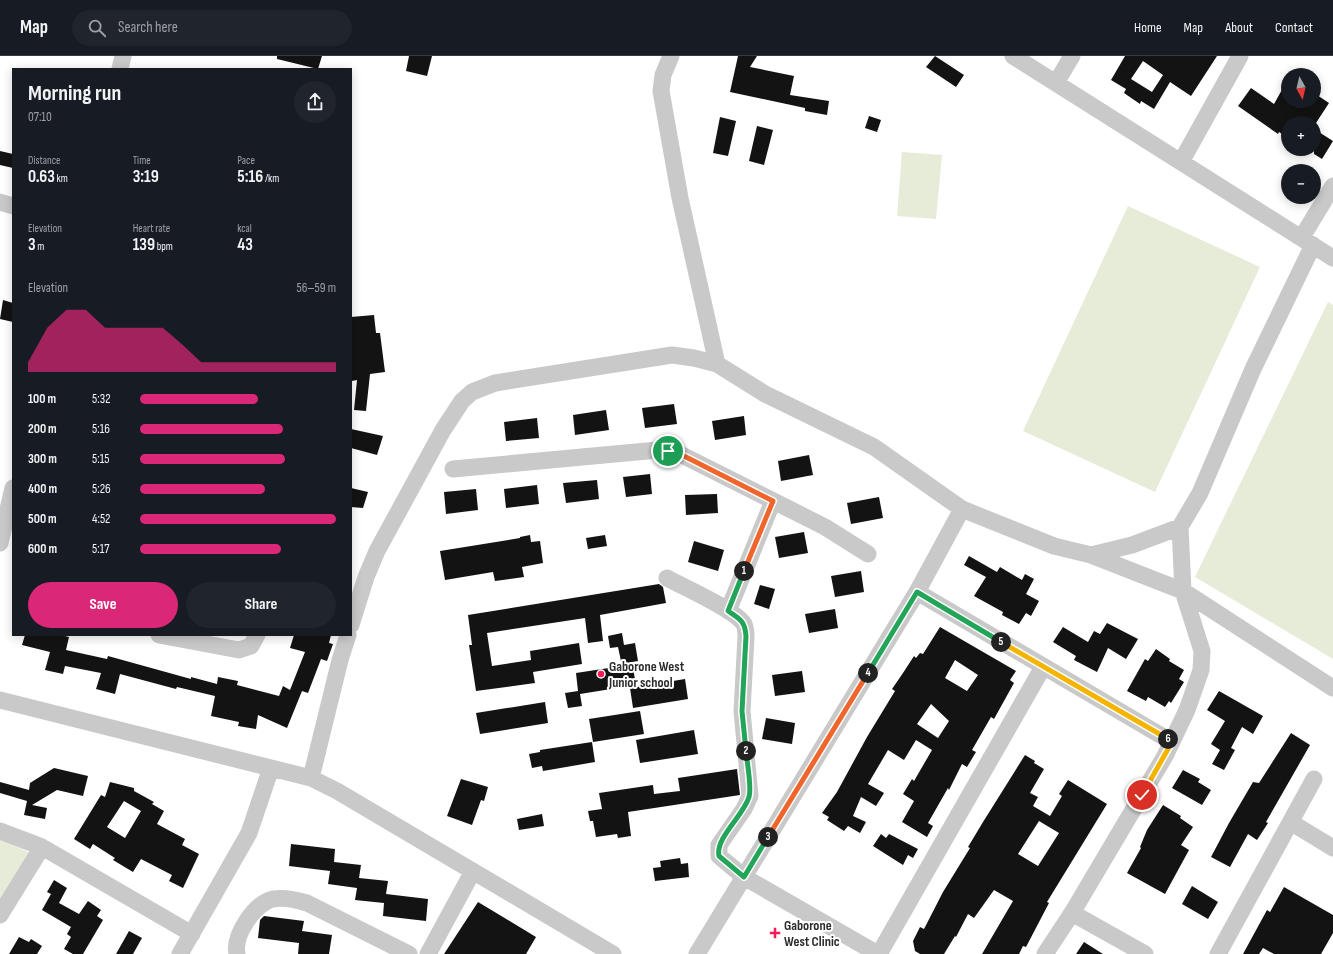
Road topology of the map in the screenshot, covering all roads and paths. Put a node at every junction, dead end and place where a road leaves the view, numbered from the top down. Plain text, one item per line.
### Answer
1 (123, 56) edge
2 (671, 56) edge
3 (1013, 56) edge
4 (1072, 56) edge
5 (1240, 56) edge
6 (120, 68) edge
7 (1056, 83) junction
8 (1180, 162) junction
9 (1333, 186) edge
10 (0, 202) edge
11 (12, 206) edge
12 (1307, 241) junction
13 (1333, 258) edge
14 (717, 364) junction
15 (453, 469) dead end
16 (12, 492) edge
17 (773, 501) junction
18 (962, 509) junction
19 (1180, 527) junction
20 (0, 543) edge
21 (868, 554) dead end
22 (1091, 555) junction
23 (667, 578) dead end
24 (1183, 591) junction
25 (917, 592) junction
26 (728, 611) junction
27 (352, 622) edge
28 (164, 636) edge
29 (256, 636) edge
30 (348, 636) edge
31 (1043, 667) junction
32 (1333, 688) edge
33 (0, 700) edge
34 (1172, 742) junction
35 (271, 768) junction
36 (311, 778) junction
37 (1314, 779) dead end
38 (1292, 823) junction
39 (0, 831) edge
40 (42, 847) junction
41 (1333, 848) edge
42 (473, 871) junction
43 (744, 877) junction
44 (1072, 913) junction
45 (0, 915) edge
46 (192, 934) junction
47 (180, 954) edge
48 (237, 954) edge
49 (410, 954) edge
50 (428, 954) edge
51 (613, 954) edge
52 (697, 954) edge
53 (879, 954) edge
54 (1045, 954) edge
55 (1145, 954) edge
56 (1218, 954) edge

1 - 6 street
2 - 14 street
3 - 7 street
4 - 7 street
5 - 8 street
7 - 8 street
8 - 12 street
9 - 12 street
10 - 11 street
12 - 13 street
12 - 19 street
14 - 18 street
14 - 27 street
15 - 17 street
16 - 20 street
17 - 21 street
17 - 26 street
18 - 22 street
18 - 25 street
19 - 22 street
19 - 24 street
22 - 24 street
23 - 26 street
24 - 32 street
24 - 34 street
25 - 31 street
25 - 43 street
26 - 43 street
28 - 29 street
30 - 36 street
31 - 34 street
31 - 53 street
33 - 35 street
34 - 44 street
35 - 36 street
35 - 46 street
36 - 42 street
37 - 38 street
38 - 41 street
38 - 56 street
39 - 40 street
40 - 45 street
40 - 46 street
42 - 50 street
42 - 51 street
43 - 52 street
43 - 53 street
44 - 54 street
44 - 55 street
46 - 47 street
48 - 49 street

